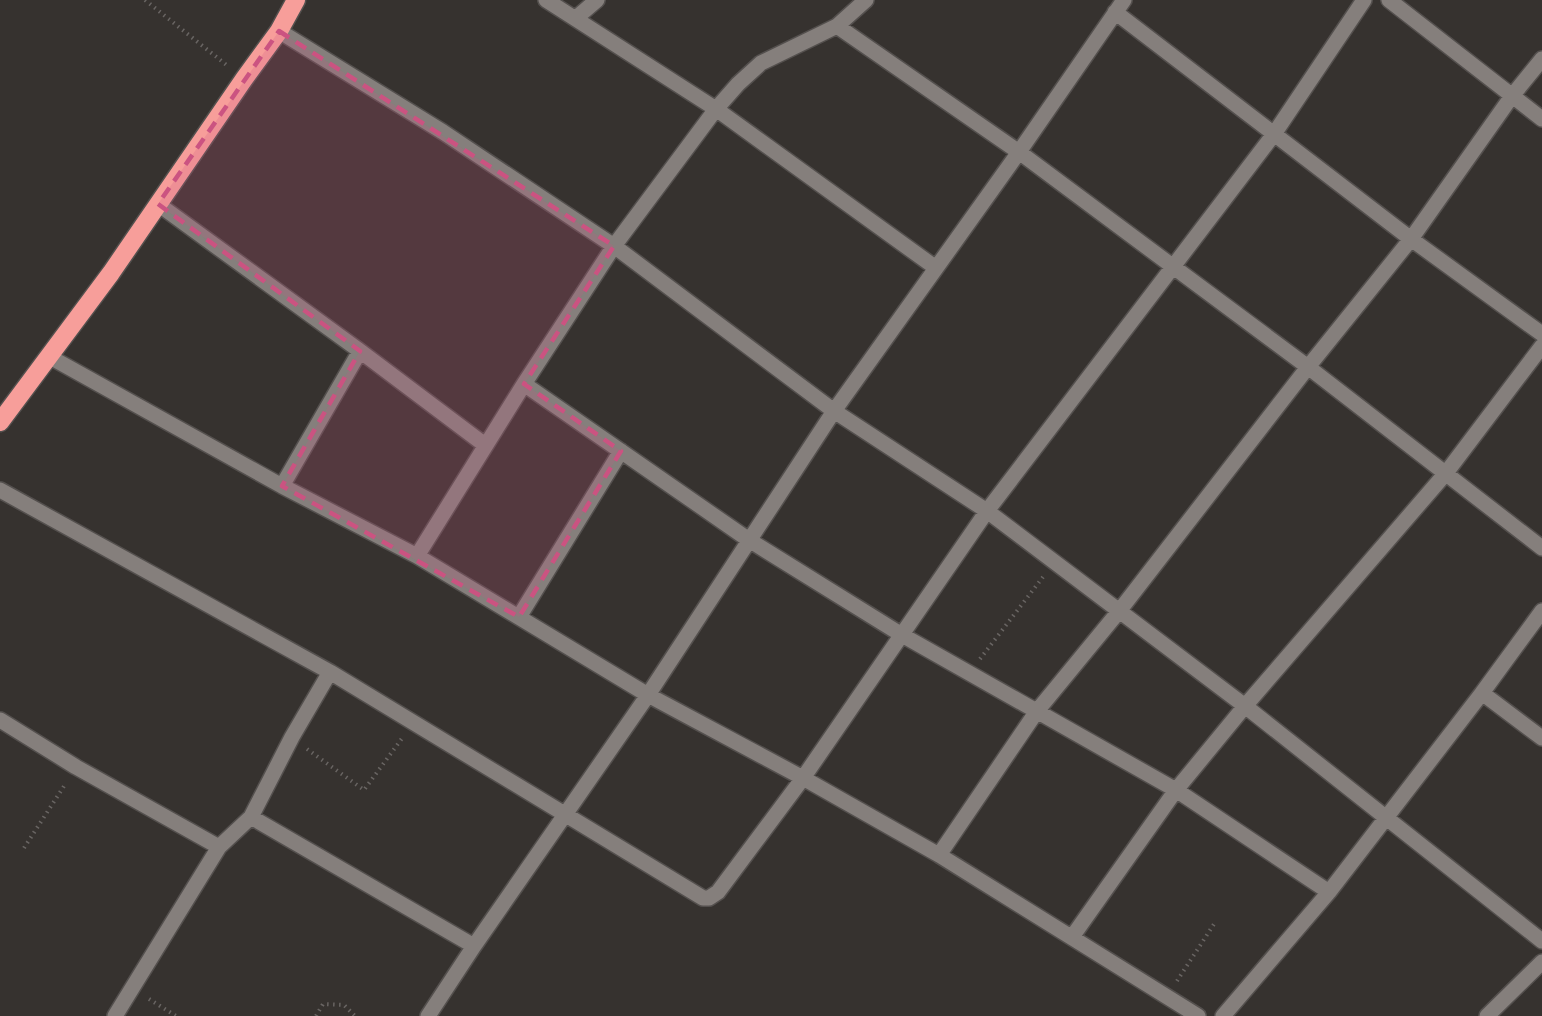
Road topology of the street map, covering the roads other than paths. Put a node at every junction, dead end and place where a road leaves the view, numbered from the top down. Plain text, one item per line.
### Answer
1 (296, 0) edge
2 (546, 0) edge
3 (597, 0) edge
4 (866, 0) edge
5 (1364, 0) edge
6 (1389, 0) edge
7 (1120, 6) edge
8 (576, 18) junction
9 (837, 26) junction
10 (279, 31) junction
11 (1542, 59) edge
12 (1512, 96) junction
13 (716, 110) junction
14 (1542, 119) edge
15 (1274, 134) junction
16 (1019, 152) junction
17 (158, 204) junction
18 (1411, 239) junction
19 (615, 246) junction
20 (1172, 266) junction
21 (936, 268) junction
22 (1542, 334) edge
23 (1542, 346) edge
24 (360, 351) junction
25 (50, 357) junction
26 (1308, 367) junction
27 (524, 384) junction
28 (834, 411) junction
29 (1, 419) edge
30 (485, 445) junction
31 (621, 451) junction
32 (1446, 473) junction
33 (282, 486) junction
34 (0, 490) edge
35 (987, 511) junction
36 (749, 540) junction
37 (1542, 548) edge
38 (417, 556) junction
39 (1120, 610) junction
40 (1542, 610) edge
41 (519, 617) junction
42 (902, 635) junction
43 (330, 672) junction
44 (1482, 693) junction
45 (648, 695) junction
46 (1245, 706) junction
47 (1037, 711) junction
48 (0, 720) edge
49 (1542, 738) edge
50 (803, 778) junction
51 (1176, 790) junction
52 (565, 816) junction
53 (250, 817) junction
54 (1386, 817) junction
55 (219, 847) junction
56 (939, 855) junction
57 (1329, 892) junction
58 (1072, 937) junction
59 (1542, 941) edge
60 (474, 946) junction
61 (1542, 962) edge
62 (115, 1016) edge
63 (428, 1016) edge
64 (1198, 1016) edge
65 (1223, 1016) edge
66 (1487, 1016) edge

1 - 10 highway
2 - 8 street
3 - 8 street
4 - 9 street
5 - 15 street
6 - 12 street
7 - 15 street
7 - 16 street
8 - 13 street
9 - 13 street
9 - 16 street
10 - 17 highway
10 - 19 street
11 - 12 street
12 - 14 street
12 - 18 street
13 - 19 street
13 - 21 street
15 - 18 street
15 - 20 street
16 - 20 street
16 - 21 street
17 - 24 street
17 - 25 highway
18 - 22 street
18 - 26 street
19 - 27 street
19 - 28 street
20 - 26 street
20 - 35 street
21 - 28 street
23 - 32 street
24 - 30 street
24 - 33 street
25 - 29 highway
25 - 33 street
26 - 32 street
26 - 39 street
27 - 30 street
27 - 31 street
28 - 35 street
28 - 36 street
30 - 38 street
31 - 36 street
31 - 41 street
32 - 37 street
32 - 46 street
33 - 38 street
34 - 43 street
35 - 39 street
35 - 42 street
36 - 42 street
36 - 45 street
38 - 41 street
39 - 46 street
39 - 47 street
40 - 44 street
41 - 45 street
42 - 47 street
42 - 50 street
43 - 52 street
43 - 53 street
44 - 49 street
44 - 54 street
45 - 50 street
45 - 52 street
46 - 51 street
46 - 54 street
47 - 51 street
47 - 56 street
48 - 55 street
50 - 52 street
50 - 56 street
51 - 57 street
51 - 58 street
52 - 60 street
53 - 55 street
53 - 60 street
54 - 57 street
54 - 59 street
55 - 62 street
56 - 58 street
57 - 65 street
58 - 64 street
60 - 63 street
61 - 66 street

